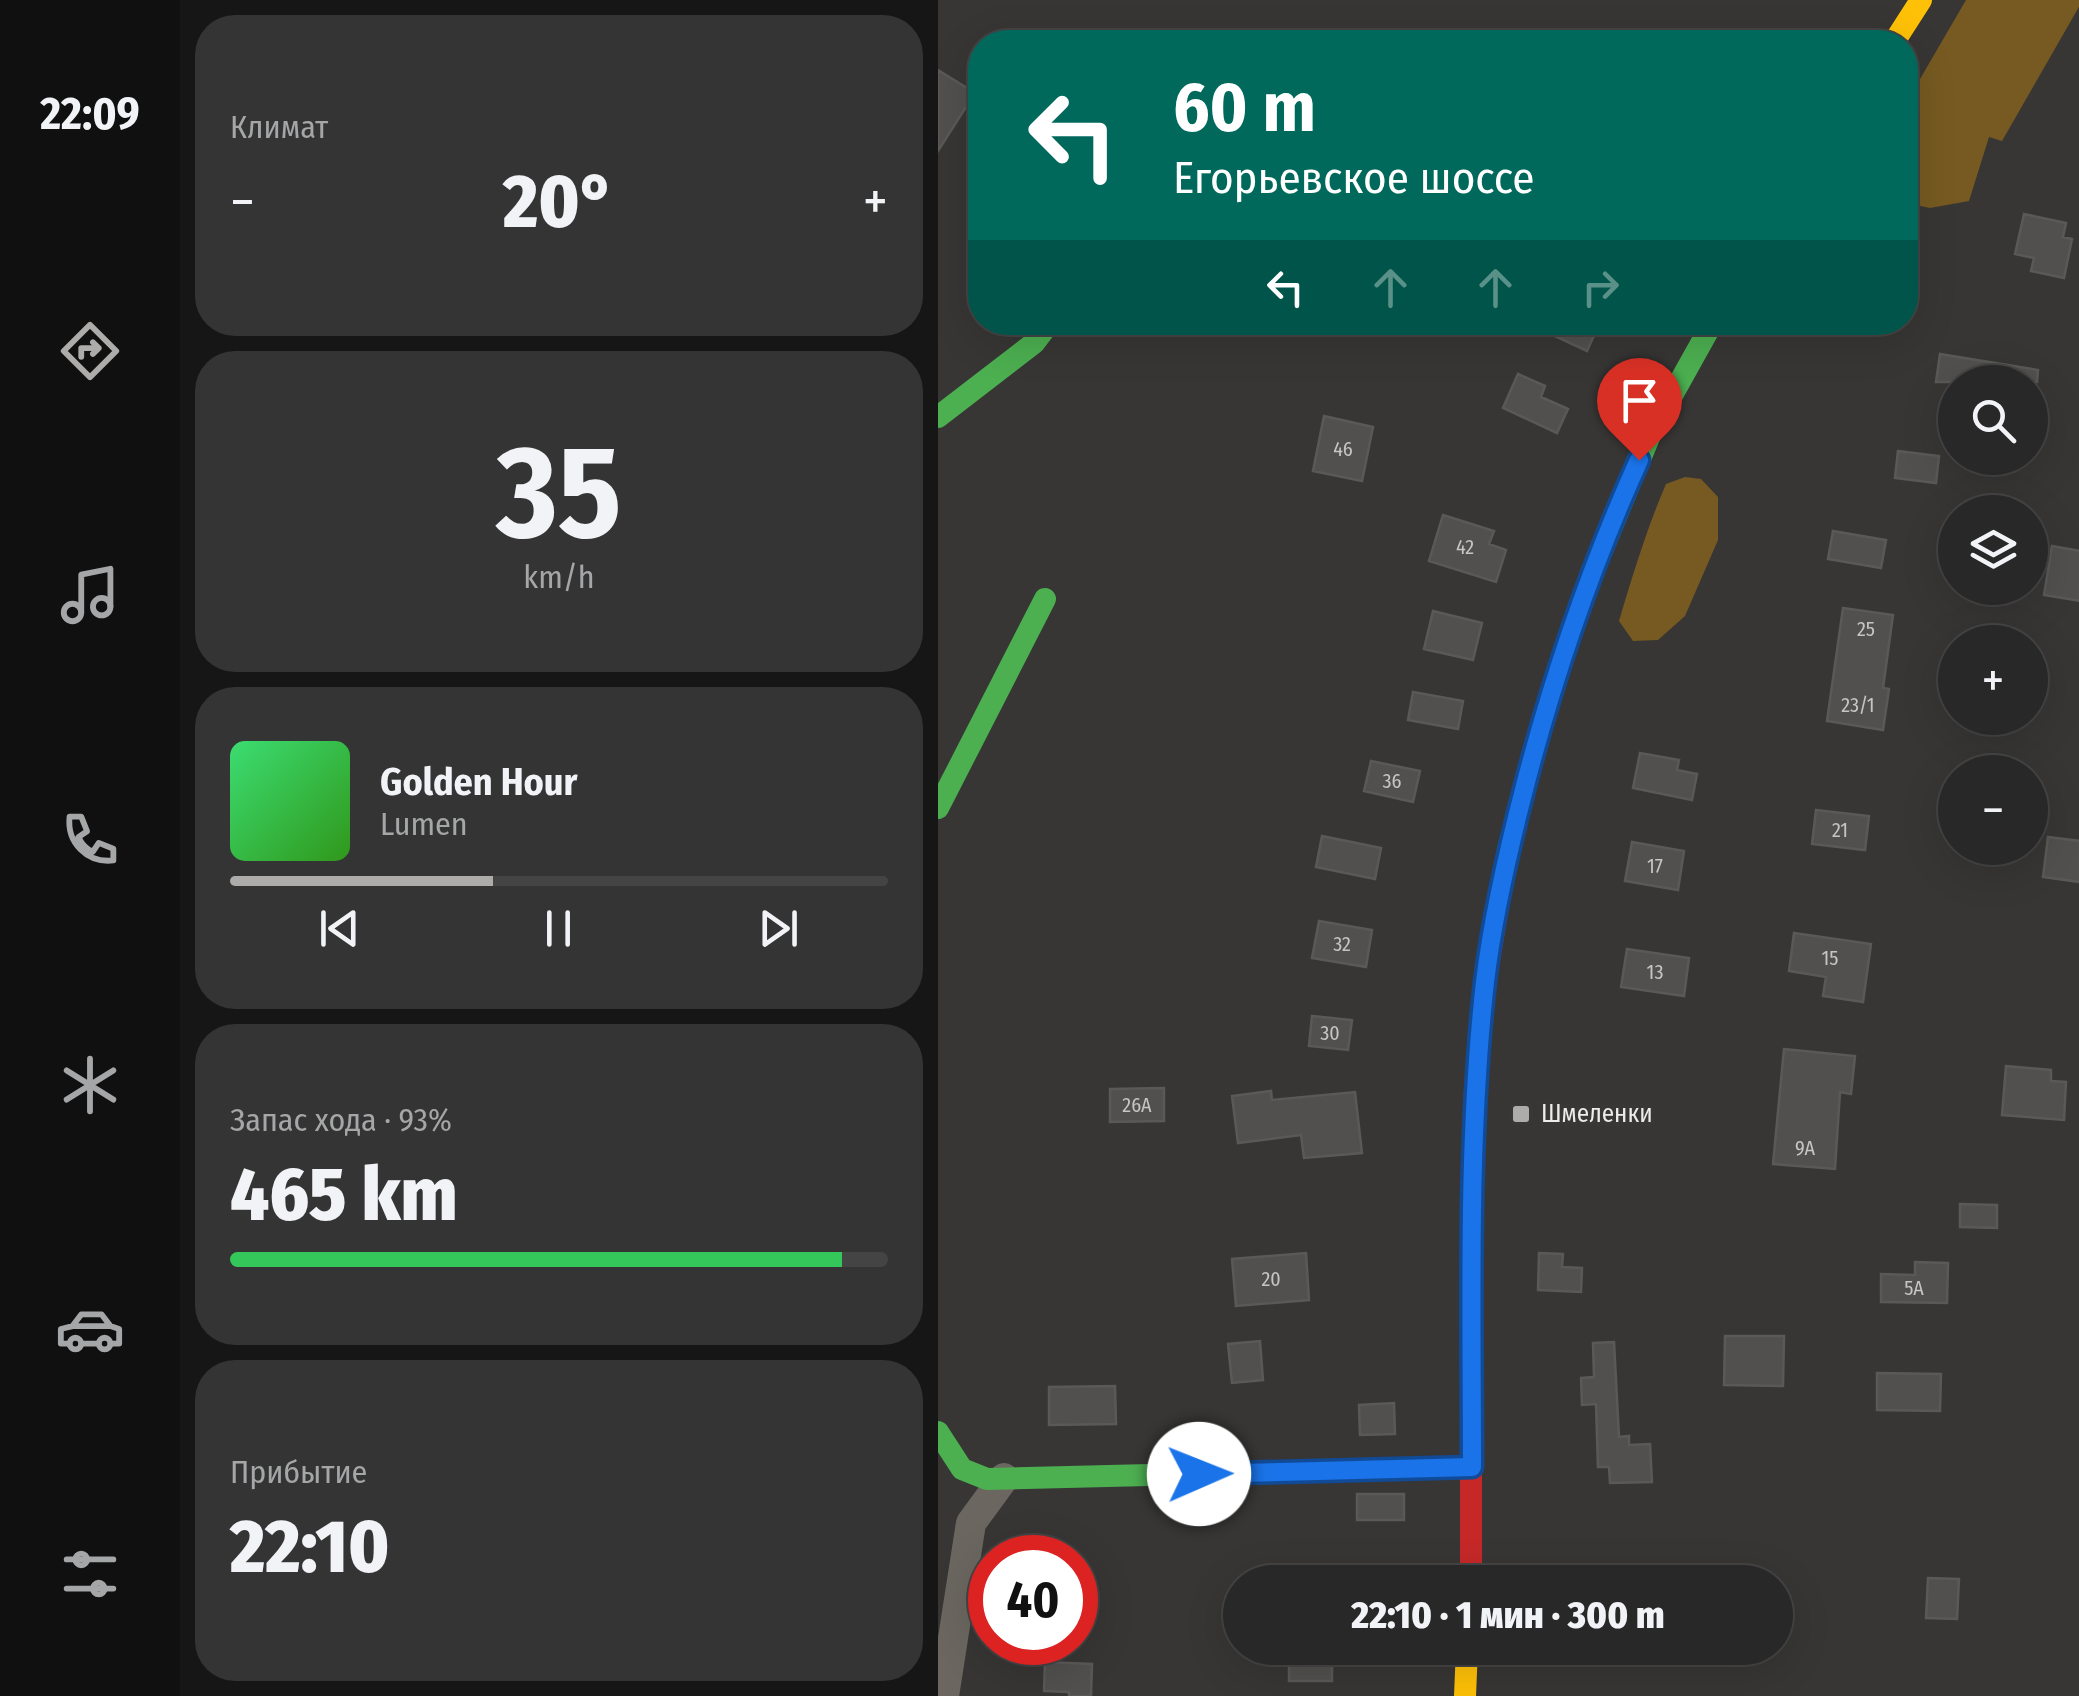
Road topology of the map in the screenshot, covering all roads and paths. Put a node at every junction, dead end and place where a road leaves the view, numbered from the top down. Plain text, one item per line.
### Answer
1 (1922, 0) edge
2 (1902, 30) edge
3 (1041, 335) edge
4 (1705, 335) edge
5 (938, 417) edge
6 (1045, 599) dead end
7 (938, 808) edge
8 (938, 1432) edge
9 (1472, 1467) junction
10 (1004, 1478) junction
11 (1471, 1565) edge
12 (1467, 1665) edge
13 (944, 1696) edge
14 (1464, 1696) edge

1 - 2 main road
3 - 5 main road
4 - 9 main road
6 - 7 main road
8 - 10 main road
9 - 10 main road
9 - 11 main road
10 - 13 street
12 - 14 main road

